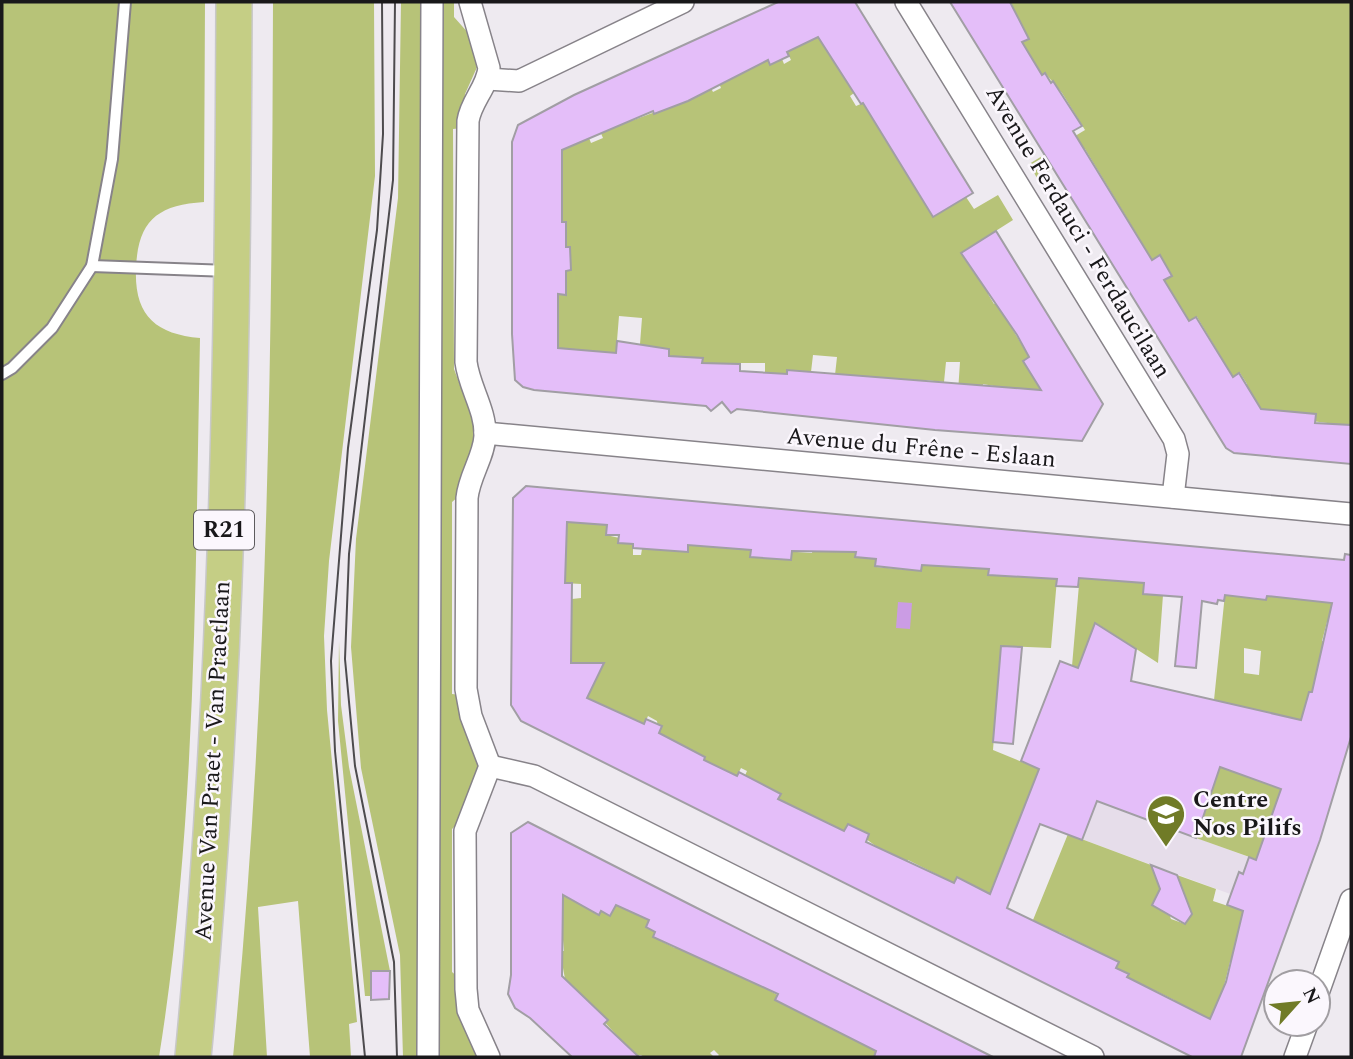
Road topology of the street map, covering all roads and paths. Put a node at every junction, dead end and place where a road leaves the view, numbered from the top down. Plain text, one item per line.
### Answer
1 (125, 2) edge
2 (234, 2) edge
3 (432, 2) edge
4 (470, 2) edge
5 (683, 2) edge
6 (906, 2) edge
7 (488, 79) junction
8 (92, 267) junction
9 (231, 271) junction
10 (2, 374) edge
11 (485, 433) junction
12 (1173, 497) junction
13 (1351, 514) edge
14 (490, 766) junction
15 (1351, 900) edge
16 (1327, 968) edge
17 (1302, 1038) edge
18 (193, 1057) edge
19 (428, 1057) edge
20 (489, 1057) edge
21 (1093, 1057) edge
22 (1295, 1057) edge

1 - 8 lane
2 - 9 main road, Avenue Van Praet - Van Praetlaan / R21
3 - 19 street
4 - 7 street
5 - 7 street
6 - 12 street, Avenue Ferdauci - Ferdaucilaan
7 - 11 street
8 - 9 lane
8 - 10 lane
9 - 18 main road, Avenue Van Praet - Van Praetlaan / R21
11 - 12 street, Avenue du Frêne - Eslaan
11 - 14 street
12 - 13 street, Avenue du Frêne - Eslaan
14 - 20 street
14 - 21 street
15 - 16 street
17 - 22 street

